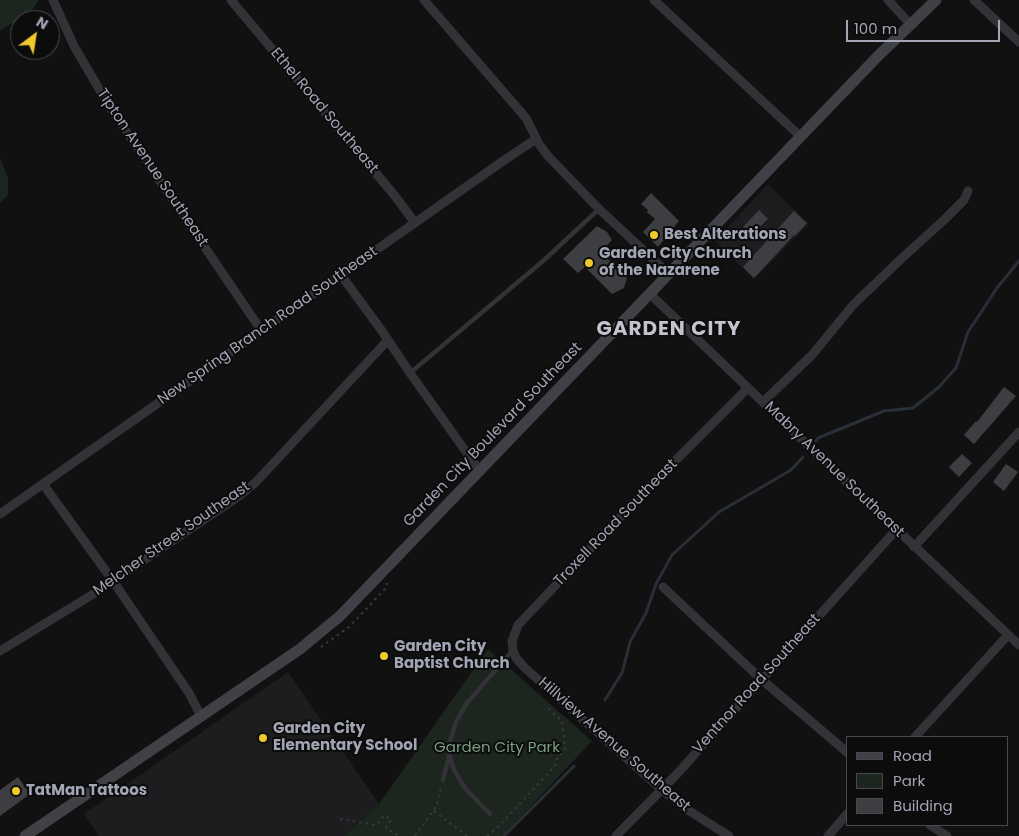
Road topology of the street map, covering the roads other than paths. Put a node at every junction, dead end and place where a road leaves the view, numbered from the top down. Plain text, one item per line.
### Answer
1 (53, 0) edge
2 (231, 0) edge
3 (424, 0) edge
4 (654, 0) edge
5 (888, 0) edge
6 (936, 0) edge
7 (974, 0) edge
8 (910, 24) junction
9 (1019, 42) edge
10 (800, 137) junction
11 (536, 139) junction
12 (968, 191) dead end
13 (599, 209) junction
14 (415, 223) junction
15 (669, 274) junction
16 (341, 275) junction
17 (650, 294) junction
18 (262, 330) junction
19 (388, 340) junction
20 (410, 373) junction
21 (748, 388) junction
22 (763, 402) junction
23 (1019, 432) edge
24 (479, 470) junction
25 (43, 484) junction
26 (0, 514) edge
27 (896, 530) junction
28 (914, 547) junction
29 (113, 581) junction
30 (663, 587) dead end
31 (1008, 635) junction
32 (1019, 645) edge
33 (513, 650) junction
34 (0, 651) edge
35 (761, 679) junction
36 (201, 716) junction
37 (916, 736) edge
38 (846, 751) edge
39 (449, 754) junction
40 (443, 780) road end
41 (662, 790) junction
42 (490, 814) dead end
43 (846, 815) edge
44 (932, 826) edge
45 (39, 832) edge
46 (25, 836) edge
47 (616, 836) edge
48 (729, 836) edge
49 (828, 836) edge
50 (947, 836) edge

1 - 18 street, Tipton Avenue Southeast
2 - 14 street, Ethel Road Southeast
3 - 11 street
4 - 10 street
5 - 8 street
6 - 8 street, Garden City Boulevard Southeast
7 - 9 street
8 - 10 street, Garden City Boulevard Southeast
10 - 15 street, Garden City Boulevard Southeast
11 - 13 street
11 - 14 street, New Spring Branch Road Southeast
12 - 22 street
13 - 15 street
13 - 20 lane
14 - 16 street, New Spring Branch Road Southeast
15 - 17 street, Garden City Boulevard Southeast
16 - 18 street, New Spring Branch Road Southeast
16 - 19 street
17 - 21 street, Mabry Avenue Southeast
17 - 24 street, Garden City Boulevard Southeast
18 - 25 street, New Spring Branch Road Southeast
19 - 20 street
19 - 29 street, Melcher Street Southeast
20 - 24 street
21 - 22 street, Mabry Avenue Southeast
21 - 33 street, Troxell Road Southeast
22 - 27 street, Mabry Avenue Southeast
23 - 28 street
24 - 36 street, Garden City Boulevard Southeast
25 - 26 street, New Spring Branch Road Southeast
25 - 29 street
27 - 28 street, Mabry Avenue Southeast
27 - 35 street, Ventnor Road Southeast
28 - 31 street, Mabry Avenue Southeast
29 - 34 street, Melcher Street Southeast
29 - 36 street
30 - 35 street
31 - 32 street, Mabry Avenue Southeast
31 - 37 street
33 - 39 lane
33 - 41 street, Hillview Avenue Southeast
35 - 38 street
35 - 41 street, Ventnor Road Southeast
36 - 45 street, Garden City Boulevard Southeast
39 - 40 lane
39 - 42 lane
41 - 47 street, Ventnor Road Southeast
41 - 48 street, Hillview Avenue Southeast
43 - 49 street
44 - 50 street
45 - 46 street, Garden City Boulevard Southeast

